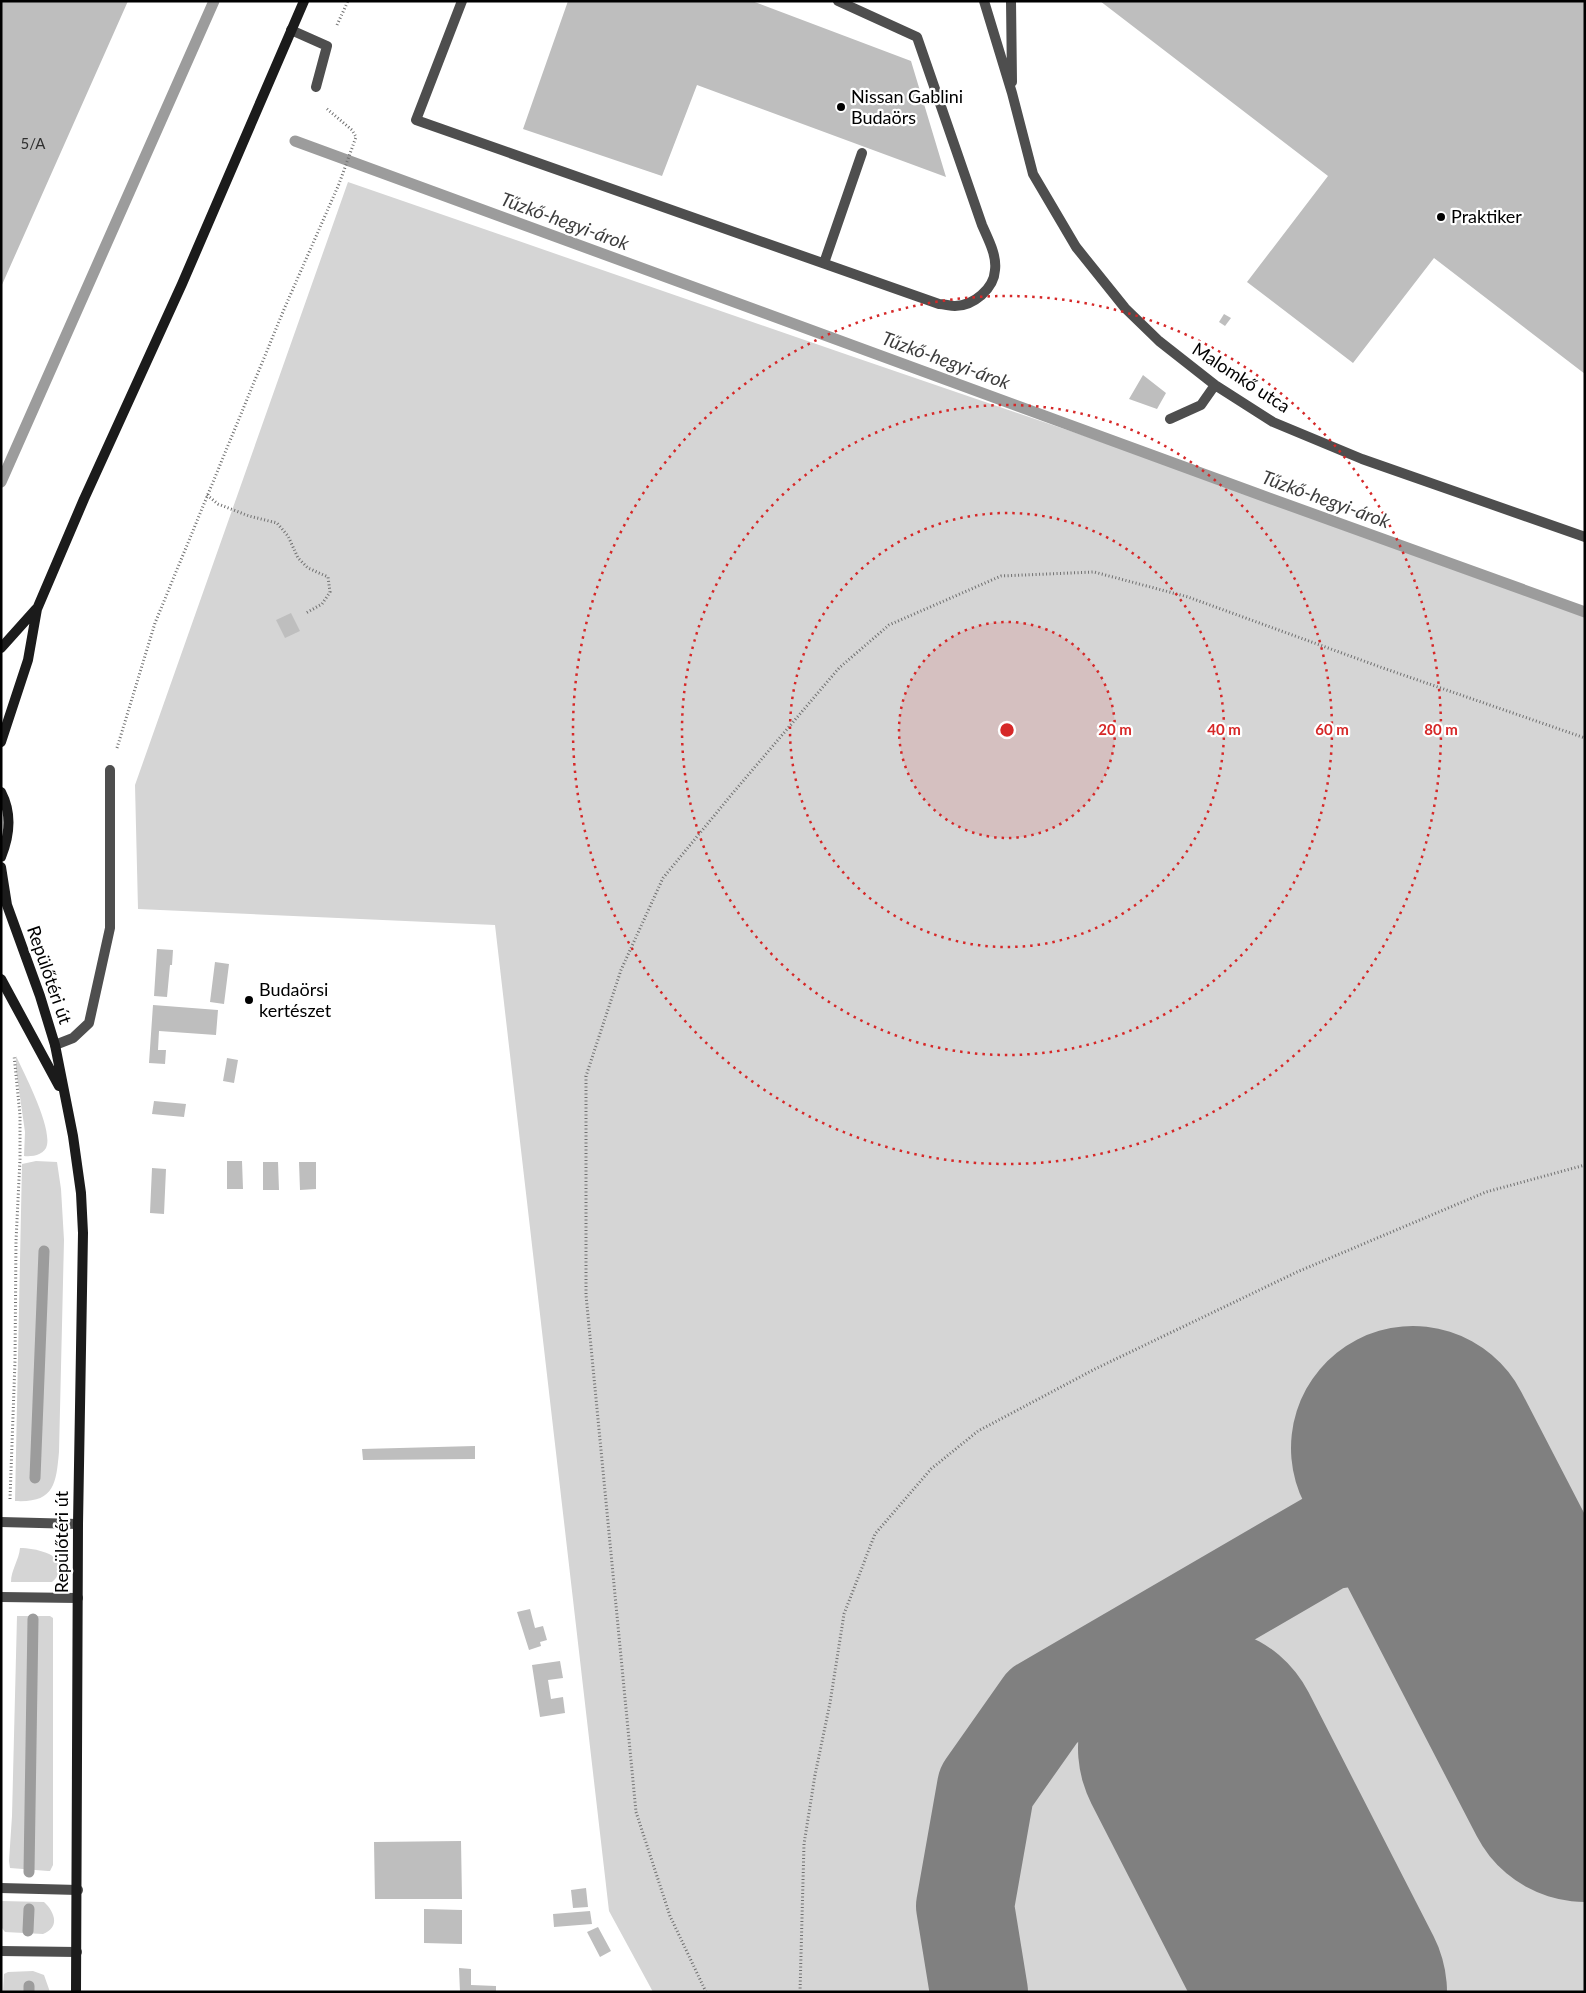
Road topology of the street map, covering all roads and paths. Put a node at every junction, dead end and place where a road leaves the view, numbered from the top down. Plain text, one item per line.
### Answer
1 (304, 1) edge
2 (462, 1) edge
3 (838, 1) edge
4 (984, 1) edge
5 (1010, 1) edge
6 (291, 30) junction
7 (316, 87) joint
8 (1012, 93) junction
9 (862, 153) dead end
10 (824, 263) junction
11 (1215, 385) junction
12 (1170, 420) dead end
13 (207, 495) junction
14 (1585, 537) edge
15 (37, 609) junction
16 (306, 613) dead end
17 (1, 648) edge
18 (1585, 738) edge
19 (1, 742) edge
20 (110, 770) joint
21 (1, 792) edge
22 (1, 857) edge
23 (1, 867) edge
24 (1, 979) edge
25 (55, 1045) junction
26 (14, 1052) dead end
27 (64, 1094) junction
28 (1585, 1165) edge
29 (5, 1522) edge
30 (78, 1524) junction
31 (1, 1597) edge
32 (78, 1598) junction
33 (1, 1888) edge
34 (78, 1890) junction
35 (1, 1951) edge
36 (77, 1952) junction
37 (76, 1992) edge
38 (706, 1992) edge
39 (800, 1992) edge

1 - 6 street
2 - 10 lane
3 - 10 lane
4 - 8 lane, Malomkő utca
5 - 8 lane, Malomkő utca
6 - 7 lane
6 - 15 street
7 - 13 path
8 - 11 lane, Malomkő utca
9 - 10 lane
11 - 12 lane
11 - 14 lane, Malomkő utca
13 - 16 path
13 - 20 path
15 - 17 street
15 - 19 street
18 - 38 path
20 - 25 lane
21 - 22 street
23 - 25 street, Repülőtéri út
24 - 27 street, Repülőtéri út
25 - 27 street, Repülőtéri út
26 - 29 path
27 - 30 street, Repülőtéri út
28 - 39 path
29 - 30 lane
30 - 32 street, Repülőtéri út
31 - 32 lane
32 - 34 street, Repülőtéri út
33 - 34 lane
34 - 36 street, Repülőtéri út
35 - 36 lane
36 - 37 street, Repülőtéri út

